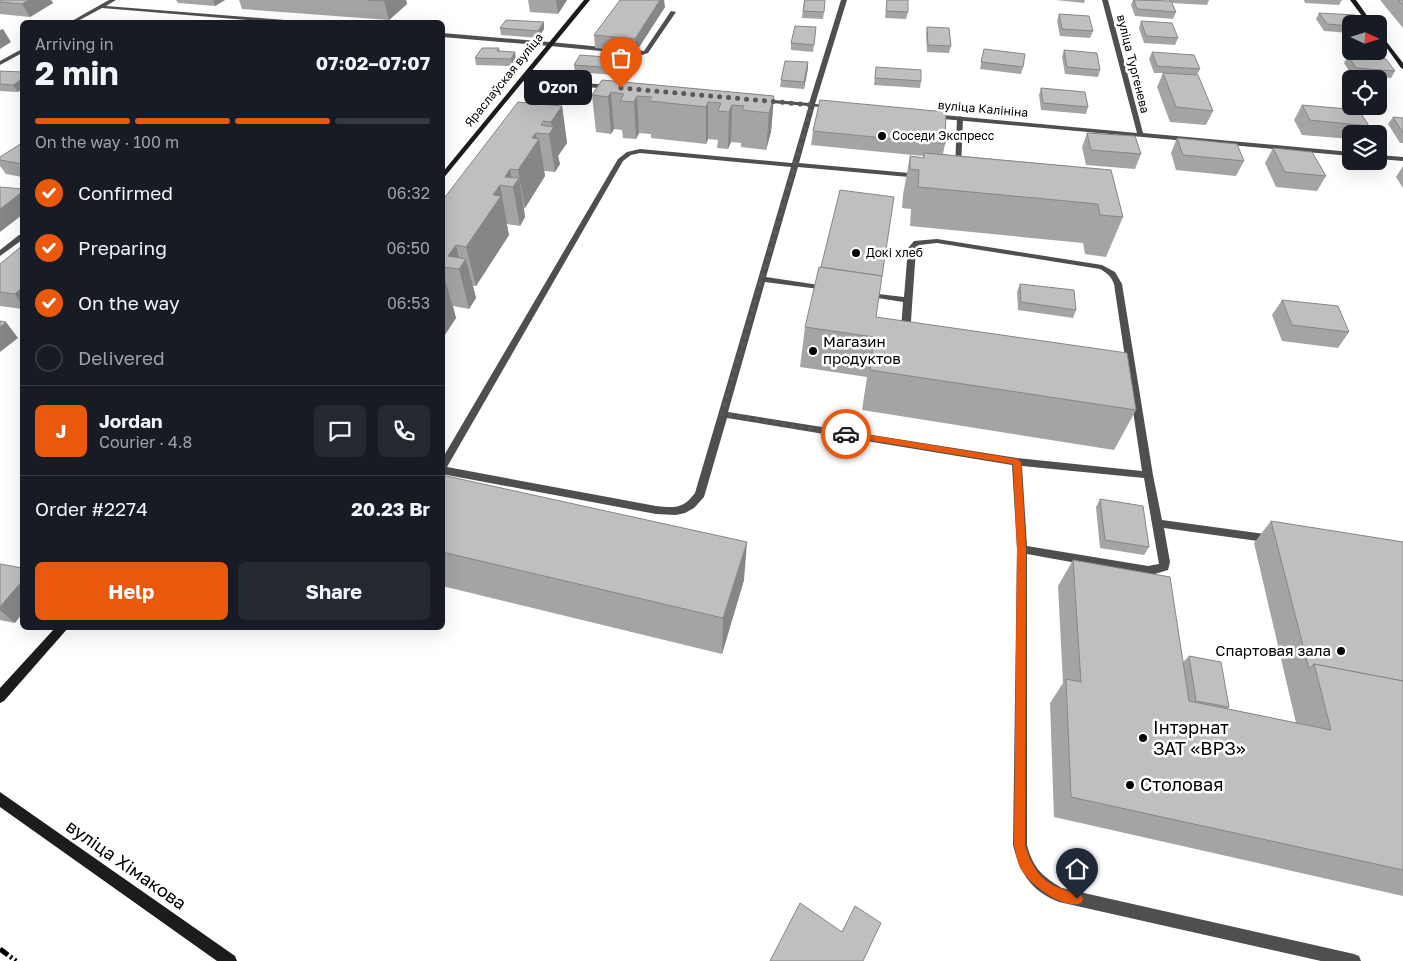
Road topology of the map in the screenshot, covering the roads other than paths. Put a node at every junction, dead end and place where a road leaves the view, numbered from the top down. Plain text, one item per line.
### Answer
1 (113, 0) edge
2 (587, 0) edge
3 (844, 0) edge
4 (1105, 0) edge
5 (1354, 0) edge
6 (102, 7) junction
7 (673, 12) dead end
8 (1365, 15) edge
9 (77, 20) edge
10 (261, 20) edge
11 (445, 36) edge
12 (550, 44) junction
13 (1388, 46) edge
14 (20, 51) edge
15 (0, 63) edge
16 (1403, 67) edge
17 (523, 80) junction
18 (621, 88) edge
19 (756, 100) edge
20 (812, 105) junction
21 (842, 108) edge
22 (920, 115) edge
23 (960, 118) junction
24 (1140, 133) junction
25 (1342, 153) edge
26 (1387, 158) edge
27 (1403, 159) edge
28 (794, 166) junction
29 (445, 174) edge
30 (952, 176) edge
31 (930, 177) edge
32 (20, 239) edge
33 (0, 254) edge
34 (761, 279) junction
35 (818, 287) edge
36 (878, 296) edge
37 (908, 300) junction
38 (913, 340) edge
39 (722, 414) junction
40 (1017, 462) junction
41 (445, 464) edge
42 (445, 470) edge
43 (1148, 475) junction
44 (1158, 523) junction
45 (1281, 540) edge
46 (1022, 549) junction
47 (60, 630) edge
48 (0, 697) edge
49 (0, 799) edge
50 (230, 961) edge
51 (1354, 961) edge

1 - 6 street
2 - 12 street, Яраслаўская вуліца
3 - 20 street
4 - 24 street, вуліца Тургенева
5 - 8 street
6 - 9 street
6 - 10 street
7 - 12 street
11 - 12 street
12 - 17 street, Яраслаўская вуліца
13 - 16 street
14 - 15 street
17 - 18 street
17 - 29 street, Яраслаўская вуліца
19 - 20 street
20 - 21 street
20 - 28 street
22 - 23 street, вуліца Калініна
23 - 24 street, вуліца Калініна
23 - 30 street
24 - 25 street, вуліца Калініна
26 - 27 street
28 - 31 street
28 - 34 street
28 - 41 street
32 - 33 street
34 - 35 street
34 - 39 street
36 - 37 street
37 - 38 street
37 - 43 street
39 - 40 street
39 - 42 street
40 - 43 street
40 - 46 street
43 - 44 street
44 - 45 street
44 - 46 street
46 - 51 street
47 - 48 street
49 - 50 street, вуліца Хімакова

